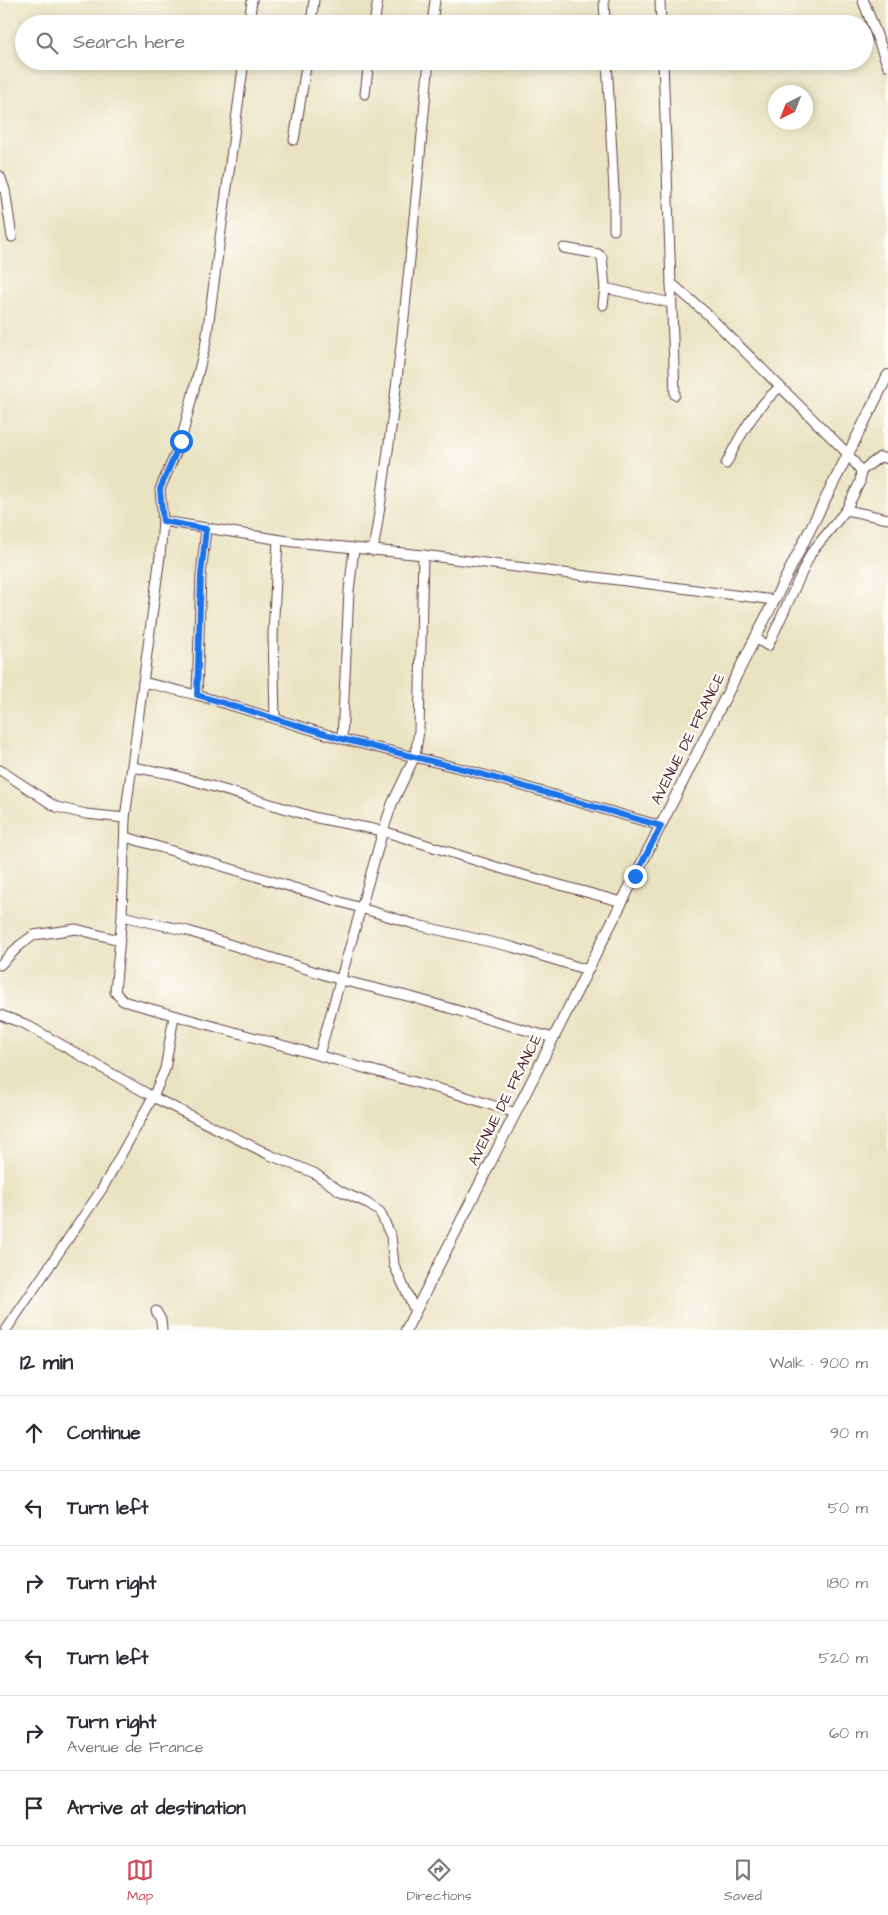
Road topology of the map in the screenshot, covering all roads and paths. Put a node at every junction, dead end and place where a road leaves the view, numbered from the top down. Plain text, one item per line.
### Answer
1 (252, 0) edge
2 (314, 0) edge
3 (378, 0) edge
4 (434, 0) edge
5 (604, 0) edge
6 (660, 0) edge
7 (862, 0) edge
8 (250, 15) edge
9 (312, 15) edge
10 (376, 15) edge
11 (433, 15) edge
12 (605, 15) edge
13 (661, 15) edge
14 (868, 15) edge
15 (873, 28) edge
16 (888, 65) edge
17 (243, 70) edge
18 (306, 70) edge
19 (368, 70) edge
20 (428, 70) edge
21 (607, 70) edge
22 (663, 70) edge
23 (365, 94) dead end
24 (294, 140) dead end
25 (0, 176) edge
26 (614, 230) dead end
27 (12, 237) dead end
28 (564, 248) dead end
29 (671, 283) junction
30 (605, 288) junction
31 (671, 303) junction
32 (604, 305) dead end
33 (888, 375) edge
34 (780, 387) junction
35 (674, 395) dead end
36 (847, 453) junction
37 (888, 459) edge
38 (726, 464) dead end
39 (860, 471) junction
40 (846, 510) junction
41 (888, 519) edge
42 (163, 521) junction
43 (206, 529) junction
44 (278, 540) junction
45 (354, 549) junction
46 (373, 551) junction
47 (423, 555) junction
48 (774, 600) junction
49 (755, 638) junction
50 (143, 682) junction
51 (197, 695) junction
52 (275, 717) junction
53 (342, 739) junction
54 (415, 756) junction
55 (132, 767) junction
56 (0, 770) edge
57 (126, 818) junction
58 (661, 826) junction
59 (383, 831) junction
60 (126, 837) junction
61 (622, 902) junction
62 (363, 907) junction
63 (122, 916) junction
64 (119, 940) junction
65 (0, 965) edge
66 (588, 970) junction
67 (341, 980) junction
68 (0, 1015) edge
69 (174, 1016) junction
70 (553, 1038) junction
71 (319, 1055) junction
72 (153, 1097) junction
73 (516, 1113) junction
74 (156, 1311) dead end
75 (416, 1311) junction
76 (6, 1330) edge
77 (162, 1330) edge
78 (406, 1330) edge

1 - 8 street
2 - 9 street
3 - 10 street
4 - 11 street
5 - 12 street
6 - 13 street
7 - 14 main road
15 - 16 main road
17 - 42 street
18 - 24 street
19 - 23 street
20 - 46 street
21 - 26 street
22 - 29 street
25 - 27 street
28 - 30 street
29 - 31 street
29 - 34 street
30 - 31 street
30 - 32 street
31 - 35 street
33 - 36 main road, AVENUE DE FRANCE
34 - 36 street
34 - 38 street
36 - 39 street
36 - 48 main road, AVENUE DE FRANCE
37 - 39 street
39 - 40 street
40 - 41 street
40 - 49 street
42 - 43 street
42 - 50 street
43 - 44 street
43 - 51 street
44 - 45 street
44 - 52 street
45 - 46 street
45 - 53 street
46 - 47 street
47 - 48 street
47 - 54 street
48 - 49 main road, AVENUE DE FRANCE
49 - 58 main road, AVENUE DE FRANCE
50 - 51 street
50 - 55 street
51 - 52 street
52 - 53 street
53 - 54 street
54 - 58 street
54 - 59 street
55 - 57 street
55 - 59 street
56 - 57 street
57 - 60 street
58 - 61 main road, AVENUE DE FRANCE
59 - 61 street
59 - 62 street
60 - 62 street
60 - 63 street
61 - 66 main road, AVENUE DE FRANCE
62 - 66 street
62 - 67 street
63 - 64 street
63 - 67 street
64 - 65 street
64 - 69 street
66 - 70 main road, AVENUE DE FRANCE
67 - 70 street
67 - 71 street
68 - 72 street
69 - 71 street
69 - 72 street
70 - 73 main road, AVENUE DE FRANCE
71 - 73 street
72 - 75 street
72 - 76 street
73 - 75 main road, AVENUE DE FRANCE
74 - 77 street
75 - 78 main road, AVENUE DE FRANCE

